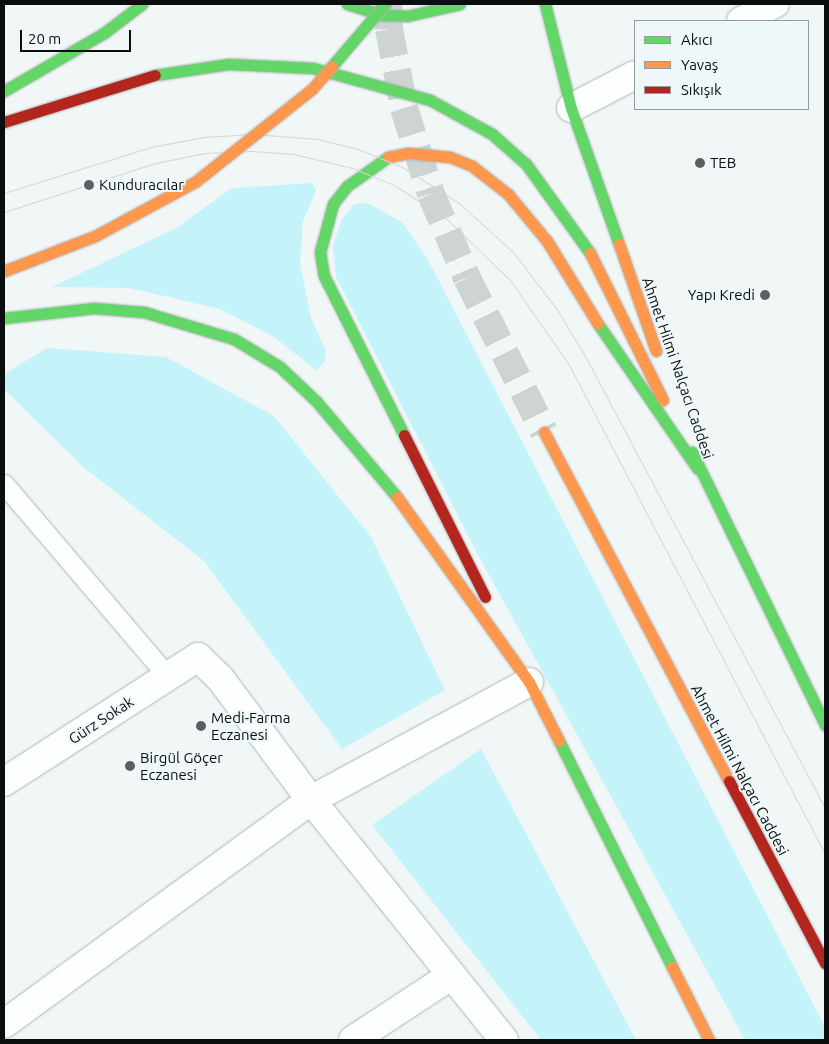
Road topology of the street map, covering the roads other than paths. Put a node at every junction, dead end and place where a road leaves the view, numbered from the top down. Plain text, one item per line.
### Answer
1 (142, 4) edge
2 (347, 4) edge
3 (385, 4) edge
4 (460, 4) edge
5 (545, 4) edge
6 (775, 4) edge
7 (743, 20) edge
8 (634, 76) edge
9 (4, 91) edge
10 (571, 108) junction
11 (4, 122) edge
12 (4, 271) edge
13 (4, 318) edge
14 (674, 404) dead end
15 (681, 422) dead end
16 (544, 432) tunnel mouth
17 (697, 468) junction
18 (4, 484) edge
19 (168, 676) junction
20 (529, 682) junction
21 (825, 725) edge
22 (4, 782) edge
23 (311, 800) junction
24 (825, 963) edge
25 (452, 975) junction
26 (4, 1024) edge
27 (353, 1040) edge
28 (504, 1040) edge
29 (709, 1040) edge

1 - 9 main road
2 - 4 main road
3 - 12 main road, bridge
5 - 10 main road, Ahmet Hilmi Nalçacı Caddesi
6 - 7 street
8 - 10 street
10 - 14 main road, Ahmet Hilmi Nalçacı Caddesi
11 - 17 main road
13 - 20 main road
15 - 17 main road, Ahmet Hilmi Nalçacı Caddesi
16 - 24 main road, Ahmet Hilmi Nalçacı Caddesi
17 - 20 main road
17 - 21 main road, Ahmet Hilmi Nalçacı Caddesi
18 - 19 lane
19 - 22 street, Gürz Sokak
19 - 23 street, Gürz Sokak
20 - 23 street
20 - 29 main road
23 - 25 street
23 - 26 street
25 - 27 street
25 - 28 street

